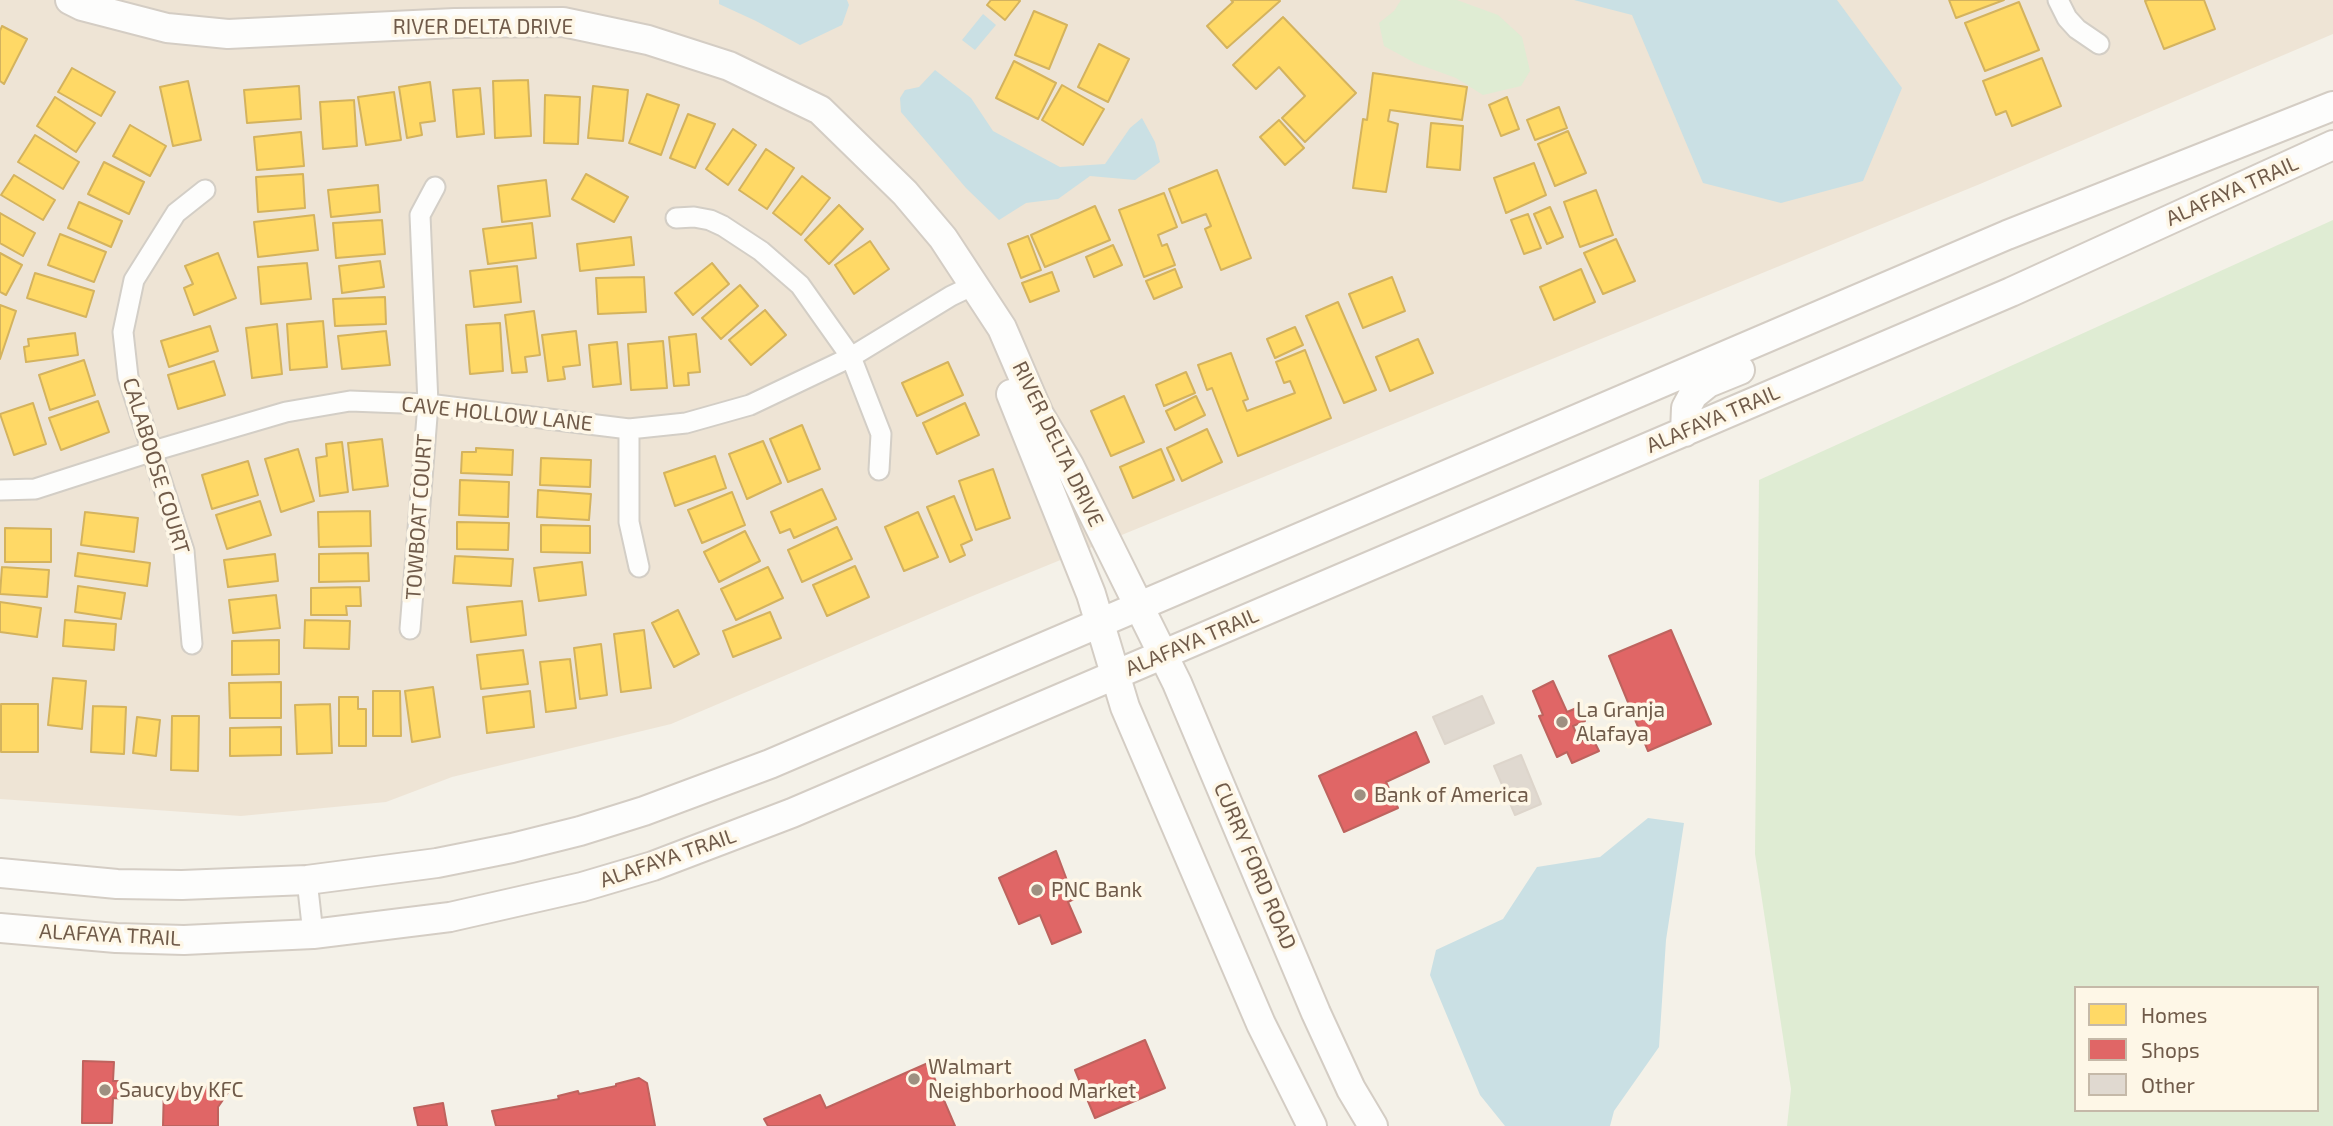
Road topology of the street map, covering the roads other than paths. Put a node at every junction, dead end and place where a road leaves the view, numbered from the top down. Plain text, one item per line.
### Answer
1 (70, 0) edge
2 (2058, 0) edge
3 (2099, 44) dead end
4 (2333, 106) edge
5 (2333, 145) edge
6 (435, 187) dead end
7 (205, 190) dead end
8 (676, 218) dead end
9 (2007, 235) junction
10 (974, 285) junction
11 (851, 357) junction
12 (428, 404) junction
13 (629, 429) junction
14 (1685, 432) junction
15 (153, 451) junction
16 (879, 470) dead end
17 (0, 490) edge
18 (639, 567) dead end
19 (1138, 606) junction
20 (1100, 622) junction
21 (410, 629) dead end
22 (192, 644) dead end
23 (1163, 655) junction
24 (1115, 675) junction
25 (0, 873) edge
26 (307, 880) junction
27 (0, 928) edge
28 (313, 934) junction
29 (1312, 1126) edge
30 (1373, 1126) edge

1 - 10 main road, RIVER DELTA DRIVE
2 - 3 street
4 - 9 main road, ALAFAYA TRAIL
5 - 14 main road, ALAFAYA TRAIL
6 - 12 street, TOWBOAT COURT
7 - 15 street, CALABOOSE COURT
8 - 11 street
9 - 14 main road
9 - 19 main road, ALAFAYA TRAIL
10 - 11 street, CAVE HOLLOW LANE
10 - 19 main road, RIVER DELTA DRIVE
10 - 20 main road, RIVER DELTA DRIVE
11 - 13 street, CAVE HOLLOW LANE
11 - 16 street
12 - 13 street, CAVE HOLLOW LANE
12 - 15 street, CAVE HOLLOW LANE
12 - 21 street, TOWBOAT COURT
13 - 18 street
14 - 23 main road, ALAFAYA TRAIL
15 - 17 street, CAVE HOLLOW LANE
15 - 22 street, CALABOOSE COURT
19 - 20 main road, ALAFAYA TRAIL
19 - 23 main road, CURRY FORD ROAD
20 - 24 main road
20 - 26 main road, ALAFAYA TRAIL
23 - 24 main road, ALAFAYA TRAIL
23 - 30 main road, CURRY FORD ROAD
24 - 28 main road, ALAFAYA TRAIL
24 - 29 main road
25 - 26 main road, ALAFAYA TRAIL
26 - 28 street
27 - 28 main road, ALAFAYA TRAIL

